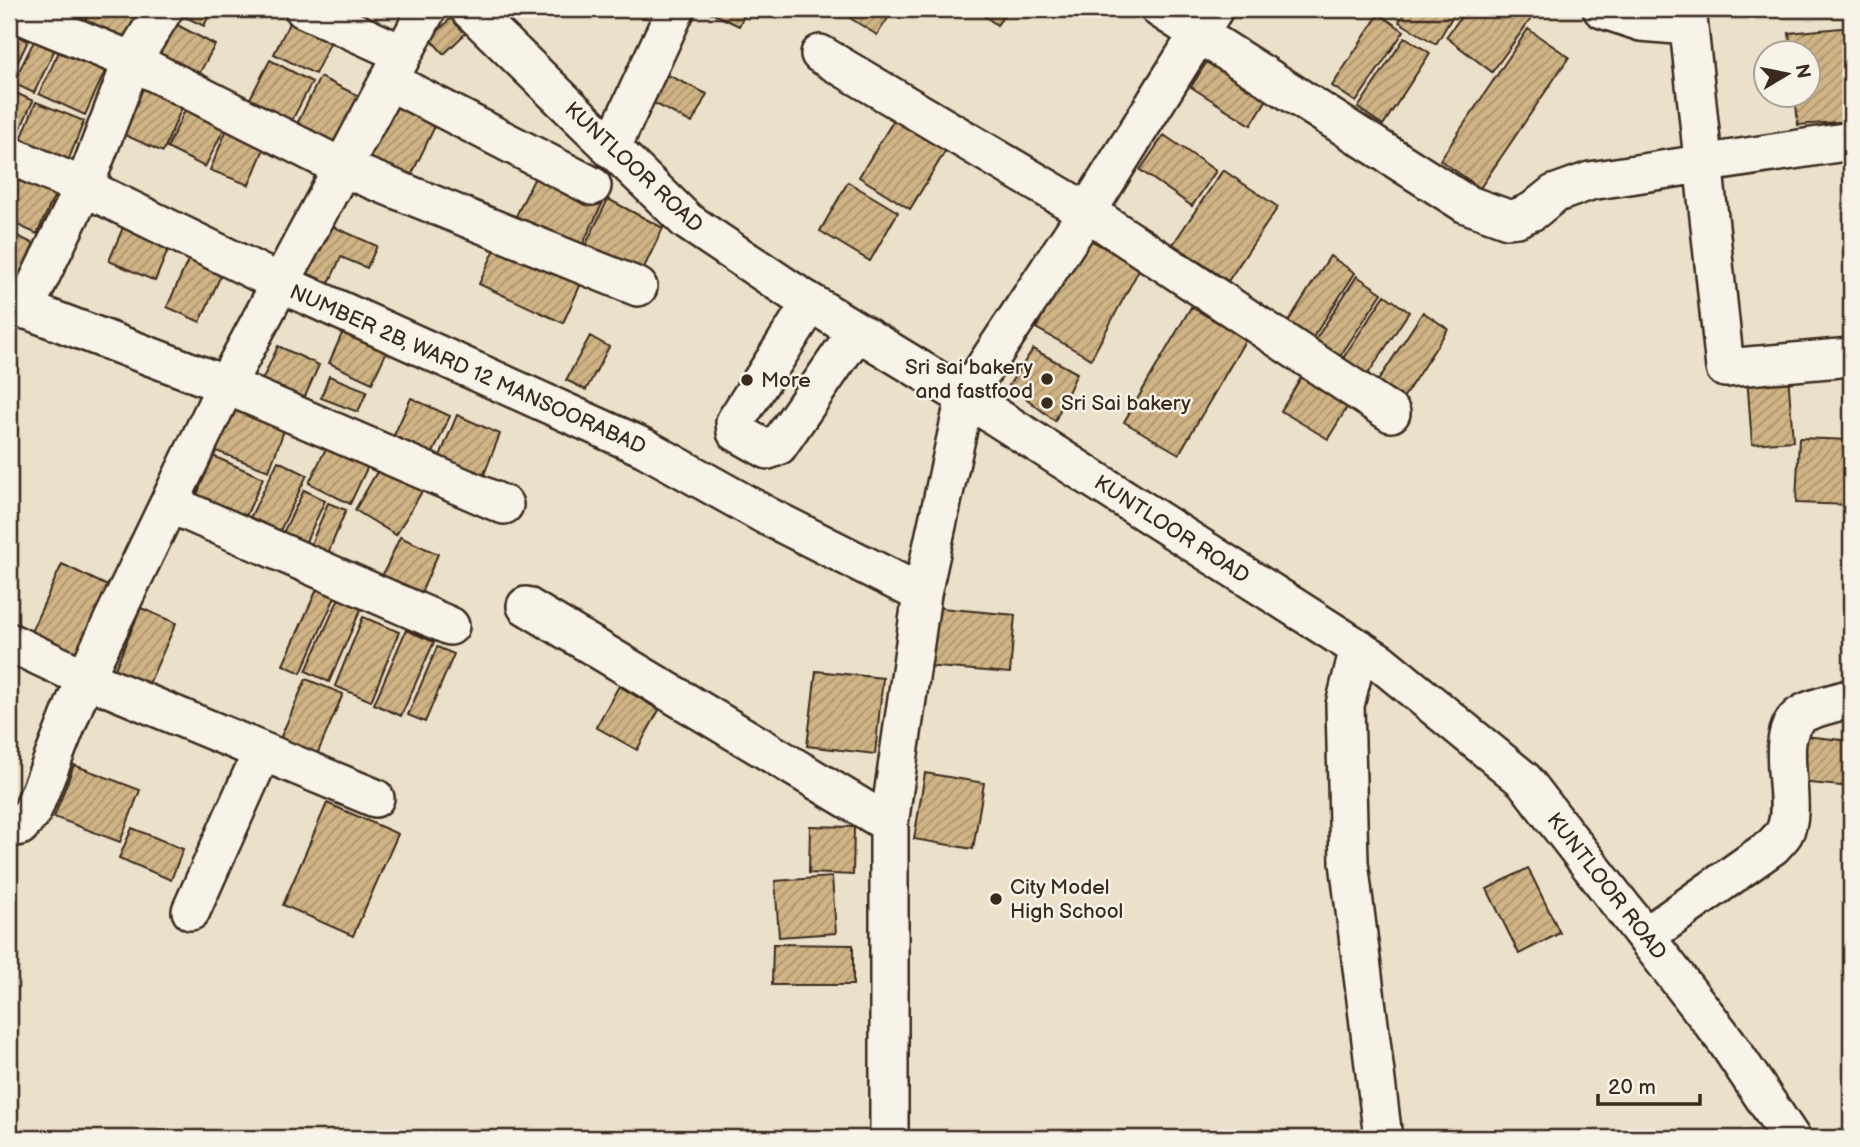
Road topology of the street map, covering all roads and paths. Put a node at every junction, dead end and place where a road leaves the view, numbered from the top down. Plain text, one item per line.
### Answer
1 (164, 9) edge
2 (304, 9) edge
3 (427, 9) edge
4 (469, 9) edge
5 (676, 9) edge
6 (1160, 9) edge
7 (1602, 9) edge
8 (9, 10) edge
9 (1688, 17) edge
10 (1208, 22) edge
11 (820, 54) dead end
12 (132, 61) junction
13 (397, 68) junction
14 (1851, 141) edge
15 (611, 149) junction
16 (9, 155) edge
17 (1703, 161) junction
18 (343, 168) junction
19 (84, 187) junction
20 (592, 187) dead end
21 (1087, 212) junction
22 (282, 284) junction
23 (638, 287) dead end
24 (811, 303) junction
25 (17, 307) edge
26 (856, 331) junction
27 (783, 346) junction
28 (1851, 357) edge
29 (828, 372) junction
30 (226, 385) junction
31 (965, 397) junction
32 (1391, 413) dead end
33 (170, 504) junction
34 (505, 505) dead end
35 (922, 594) junction
36 (526, 606) dead end
37 (450, 626) dead end
38 (9, 642) edge
39 (1359, 648) junction
40 (85, 678) junction
41 (1851, 698) edge
42 (262, 751) junction
43 (375, 798) dead end
44 (889, 824) junction
45 (9, 829) edge
46 (191, 911) dead end
47 (1646, 936) junction
48 (889, 1138) edge
49 (1383, 1138) edge
50 (1790, 1138) edge

1 - 12 street
2 - 13 street
3 - 13 street
4 - 15 street, KUNTLOOR ROAD
5 - 15 street
6 - 10 street
7 - 9 street
8 - 12 street
9 - 17 street
10 - 17 street
10 - 21 street
11 - 21 street
12 - 18 street
12 - 19 street
13 - 18 street
13 - 20 street
14 - 17 street
15 - 24 street, KUNTLOOR ROAD
16 - 19 street, NUMBER 2B, WARD 12 MANSOORABAD
17 - 28 street
18 - 22 street
18 - 23 street
19 - 22 street, NUMBER 2B, WARD 12 MANSOORABAD
19 - 25 street
21 - 31 street
21 - 32 street
22 - 30 street
22 - 35 street, NUMBER 2B, WARD 12 MANSOORABAD
24 - 26 street, KUNTLOOR ROAD
24 - 27 street
25 - 30 street
26 - 29 street
26 - 31 street, KUNTLOOR ROAD
27 - 29 street
27 - 29 street
30 - 33 street
30 - 34 street
31 - 35 street
31 - 39 street, KUNTLOOR ROAD
33 - 37 street
33 - 40 street
35 - 44 street
36 - 44 street
38 - 40 street
39 - 47 street, KUNTLOOR ROAD
39 - 49 street
40 - 42 street
40 - 45 street
41 - 47 street
42 - 43 street
42 - 46 street
44 - 48 street
47 - 50 street, KUNTLOOR ROAD

